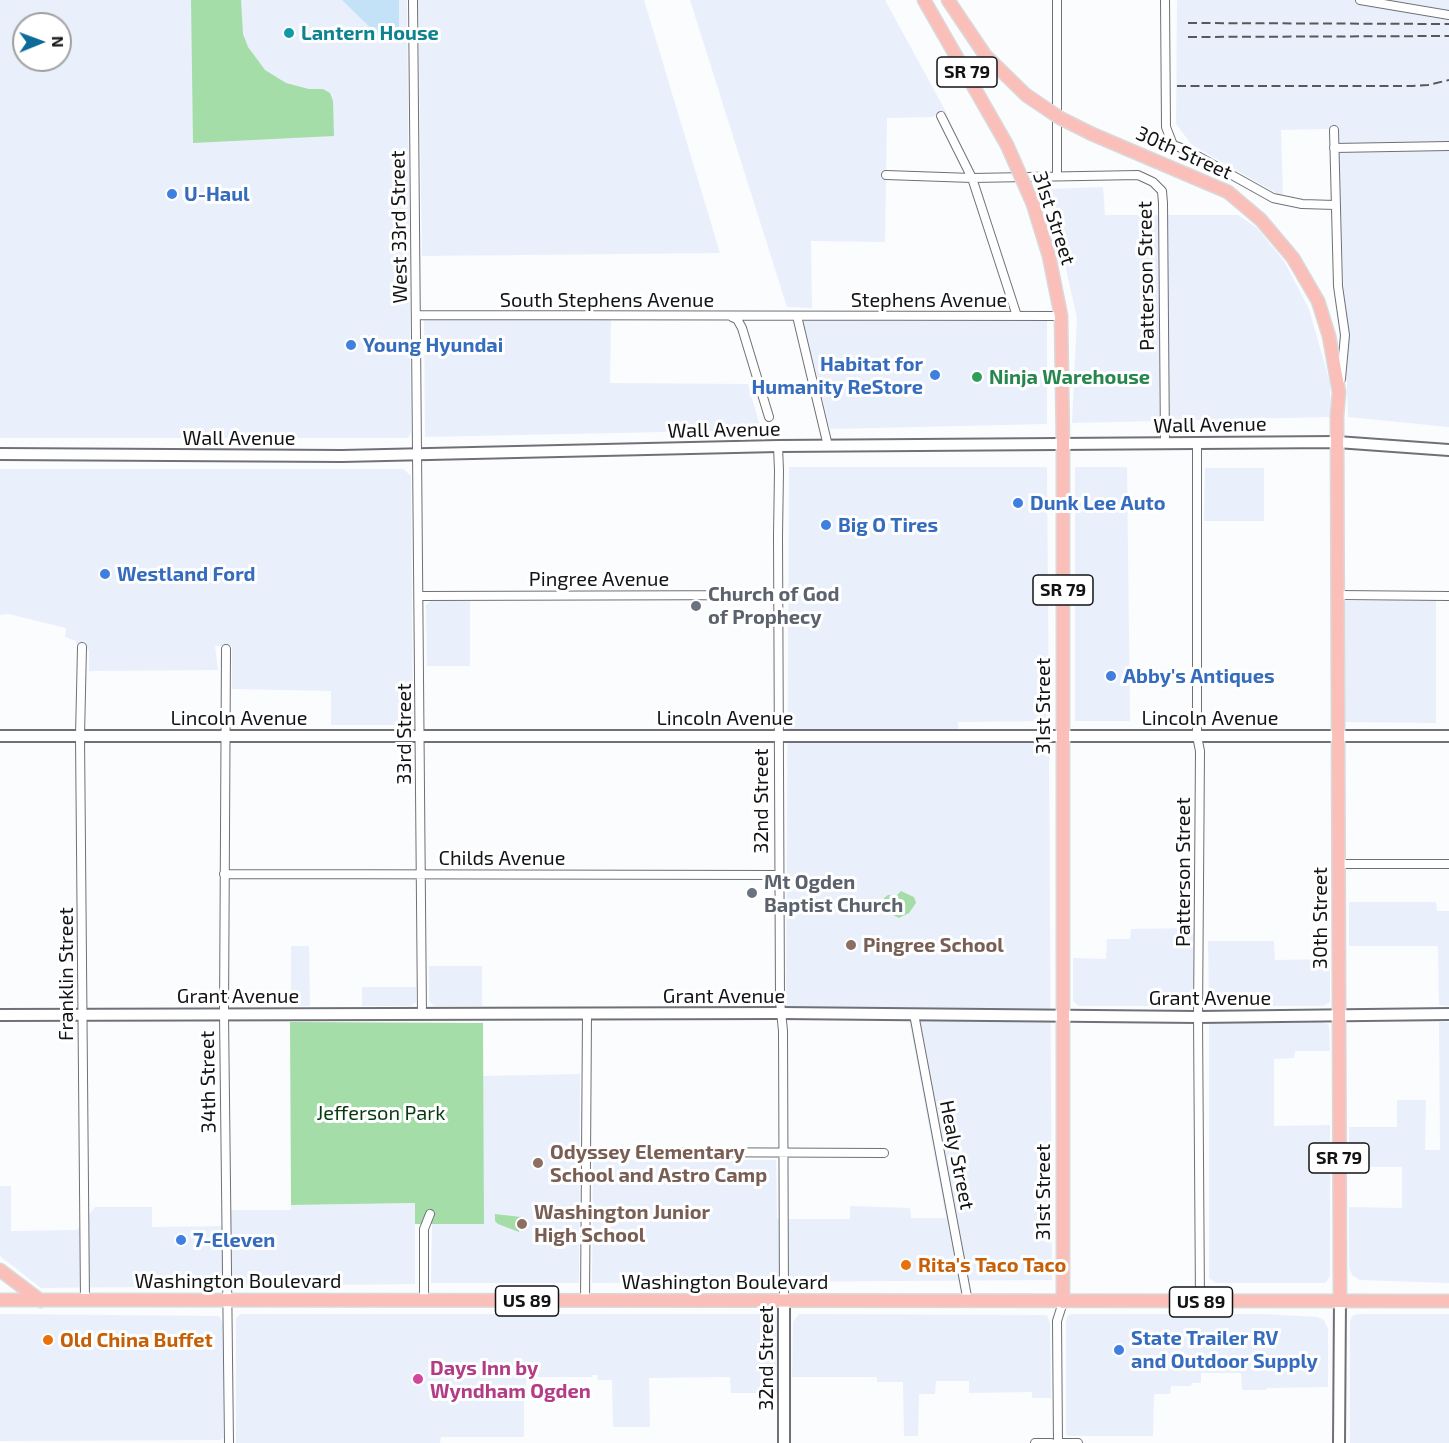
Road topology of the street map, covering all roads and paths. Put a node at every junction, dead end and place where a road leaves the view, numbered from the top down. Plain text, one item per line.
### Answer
1 (413, 0) edge
2 (924, 0) edge
3 (948, 0) edge
4 (1057, 0) edge
5 (1165, 0) edge
6 (1360, 0) edge
7 (1449, 15) edge
8 (941, 116) dead end
9 (1334, 130) dead end
10 (1449, 146) edge
11 (1334, 148) junction
12 (886, 175) dead end
13 (1057, 176) junction
14 (972, 178) junction
15 (1335, 205) junction
16 (416, 315) junction
17 (732, 316) junction
18 (797, 316) junction
19 (1017, 316) junction
20 (1061, 316) junction
21 (1339, 392) junction
22 (769, 417) dead end
23 (1337, 442) junction
24 (1165, 444) junction
25 (1197, 444) junction
26 (1063, 445) junction
27 (778, 446) junction
28 (828, 446) junction
29 (1449, 450) edge
30 (0, 454) edge
31 (418, 454) junction
32 (778, 595) junction
33 (1338, 595) junction
34 (419, 596) junction
35 (1449, 596) edge
36 (82, 647) dead end
37 (225, 649) dead end
38 (1062, 735) junction
39 (1339, 735) junction
40 (0, 736) edge
41 (80, 736) junction
42 (225, 736) junction
43 (420, 736) junction
44 (779, 736) junction
45 (1197, 736) junction
46 (1449, 736) edge
47 (1340, 864) junction
48 (1449, 864) edge
49 (224, 874) junction
50 (421, 874) junction
51 (779, 875) junction
52 (224, 1014) junction
53 (422, 1014) junction
54 (587, 1014) junction
55 (781, 1014) junction
56 (914, 1014) junction
57 (1449, 1014) edge
58 (0, 1015) edge
59 (82, 1015) junction
60 (1339, 1015) junction
61 (1063, 1016) junction
62 (1198, 1017) junction
63 (660, 1152) dead end
64 (783, 1153) junction
65 (884, 1154) dead end
66 (430, 1214) dead end
67 (0, 1270) edge
68 (226, 1299) junction
69 (0, 1300) edge
70 (85, 1300) junction
71 (424, 1300) junction
72 (41, 1301) junction
73 (585, 1301) junction
74 (1340, 1301) junction
75 (1449, 1301) edge
76 (784, 1302) junction
77 (968, 1302) junction
78 (1063, 1302) junction
79 (1200, 1302) junction
80 (229, 1443) edge
81 (784, 1443) edge
82 (1035, 1443) edge
83 (1052, 1443) edge
84 (1058, 1443) edge
85 (1063, 1443) edge
86 (1078, 1443) edge
87 (1339, 1443) edge

1 - 16 street, West 33rd Street
2 - 20 main road, 31st Street / SR 79, bridge
3 - 21 main road, 30th Street / SR 79, bridge
4 - 13 street, 31st Street
5 - 15 street
6 - 7 street
8 - 14 street
9 - 11 street, 30th Street
10 - 11 street
11 - 15 street, 30th Street
12 - 14 street
13 - 14 street
13 - 24 street, Patterson Street
14 - 19 street
15 - 21 street, 30th Street
16 - 17 street, South Stephens Avenue
16 - 31 street, West 33rd Street
17 - 18 street, South Stephens Avenue
17 - 22 street
18 - 19 street, Stephens Avenue
18 - 28 street
19 - 20 street, Stephens Avenue
20 - 26 main road, 31st Street / SR 79
21 - 23 main road, 30th Street / SR 79
23 - 25 street, Wall Avenue
23 - 29 street, Wall Avenue
23 - 33 main road, 30th Street / SR 79
24 - 25 street, Wall Avenue
24 - 26 street, Wall Avenue
25 - 45 street, Patterson Street
26 - 28 street, Wall Avenue
26 - 38 main road, 31st Street / SR 79
27 - 28 street, Wall Avenue
27 - 31 street, Wall Avenue
27 - 32 street, 32nd Street
30 - 31 street, Wall Avenue
31 - 34 street, 33rd Street
32 - 34 street, Pingree Avenue
32 - 44 street, 32nd Street
33 - 35 street
33 - 39 main road, 30th Street / SR 79
34 - 43 street, 33rd Street
36 - 41 street, Franklin Street
37 - 42 street, 34th Street
38 - 44 street, Lincoln Avenue
38 - 45 street, Lincoln Avenue
38 - 61 main road, 31st Street / SR 79
39 - 45 street, Lincoln Avenue
39 - 46 street, Lincoln Avenue
39 - 47 main road, 30th Street / SR 79
40 - 41 street, Lincoln Avenue
41 - 42 street, Lincoln Avenue
41 - 59 street, Franklin Street
42 - 43 street, Lincoln Avenue
42 - 49 street, 34th Street
43 - 44 street, Lincoln Avenue
43 - 50 street, 33rd Street
44 - 51 street, 32nd Street
45 - 62 street, Patterson Street
47 - 48 street
47 - 60 main road, 30th Street / SR 79
49 - 50 street, Childs Avenue
49 - 52 street, 34th Street
50 - 51 street, Childs Avenue
50 - 53 street, 33rd Street
51 - 55 street, 32nd Street
52 - 53 street, Grant Avenue
52 - 59 street, Grant Avenue
52 - 68 street, 34th Street
53 - 54 street, Grant Avenue
54 - 55 street, Grant Avenue
54 - 73 street
55 - 56 street, Grant Avenue
55 - 64 street, 32nd Street
56 - 61 street, Grant Avenue
56 - 77 street, Healy Street
57 - 60 street, Grant Avenue
58 - 59 street, Grant Avenue
59 - 70 street, Franklin Street
60 - 62 street, Grant Avenue
60 - 74 main road, 30th Street / SR 79
61 - 62 street, Grant Avenue
61 - 78 main road, 31st Street / SR 79
62 - 79 street, Patterson Street
63 - 64 street
64 - 65 street
64 - 76 street, 32nd Street
66 - 71 street
67 - 72 main road
68 - 70 main road, Washington Boulevard / US 89
68 - 71 main road, Washington Boulevard / US 89
68 - 80 street, 34th Street
69 - 72 main road, Washington Boulevard / US 89
70 - 72 main road, Washington Boulevard / US 89
71 - 73 main road, Washington Boulevard / US 89
73 - 76 main road, Washington Boulevard / US 89
74 - 75 main road, Washington Boulevard / US 89
74 - 79 main road, Washington Boulevard / US 89
74 - 87 street, 30th Street / SR 79
76 - 77 main road, Washington Boulevard / US 89
76 - 81 street, 32nd Street
77 - 78 main road, Washington Boulevard / US 89
78 - 79 main road, Washington Boulevard / US 89
78 - 84 street, 31st Street
82 - 83 street
85 - 86 street

